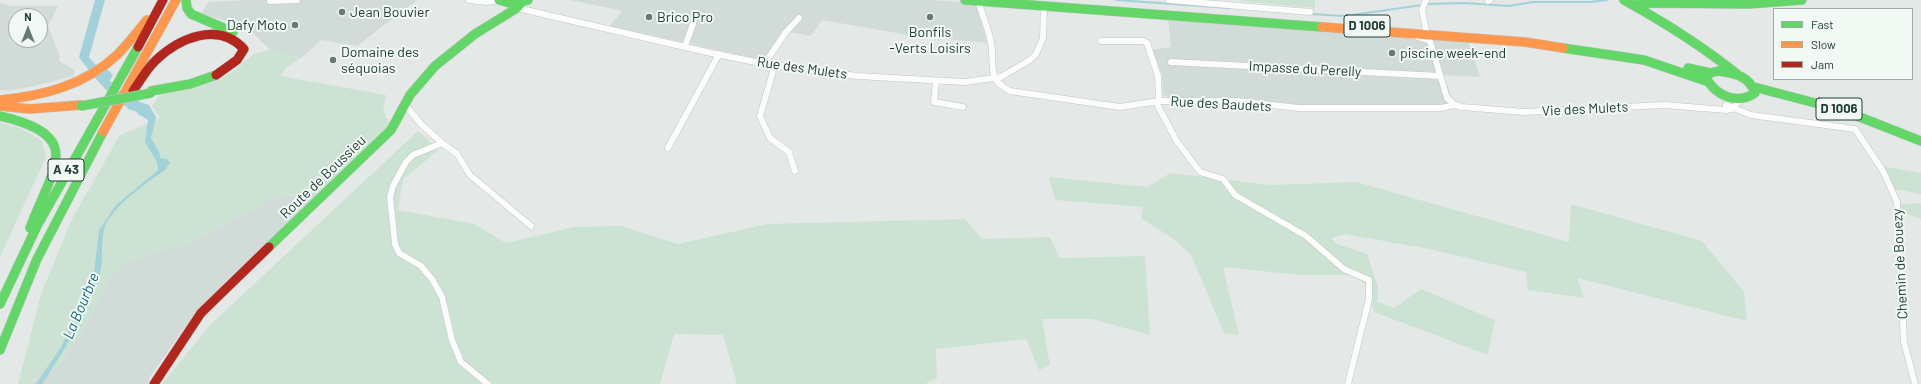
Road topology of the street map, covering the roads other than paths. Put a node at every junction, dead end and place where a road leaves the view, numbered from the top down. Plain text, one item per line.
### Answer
1 (162, 0) edge
2 (176, 0) edge
3 (186, 0) edge
4 (297, 0) edge
5 (469, 0) edge
6 (500, 0) edge
7 (962, 0) edge
8 (965, 0) edge
9 (1022, 0) edge
10 (1165, 0) edge
11 (1170, 0) edge
12 (1426, 0) edge
13 (1624, 0) edge
14 (1802, 0) edge
15 (270, 1) edge
16 (991, 2) junction
17 (522, 4) edge
18 (979, 4) junction
19 (1636, 5) junction
20 (1044, 8) tunnel mouth
21 (1310, 12) dead end
22 (799, 18) dead end
23 (693, 24) dead end
24 (1382, 30) junction
25 (1426, 30) junction
26 (1678, 32) junction
27 (1101, 41) dead end
28 (685, 46) junction
29 (719, 54) junction
30 (1171, 62) dead end
31 (765, 63) junction
32 (775, 65) junction
33 (1737, 74) junction
34 (1711, 75) junction
35 (1440, 76) junction
36 (994, 79) junction
37 (936, 81) junction
38 (131, 88) junction
39 (1754, 91) junction
40 (151, 92) junction
41 (1721, 94) junction
42 (1741, 99) junction
43 (0, 100) edge
44 (1158, 102) junction
45 (1455, 105) junction
46 (403, 106) junction
47 (1726, 106) junction
48 (963, 107) dead end
49 (0, 108) edge
50 (1716, 109) junction
51 (1732, 109) junction
52 (0, 116) edge
53 (1855, 129) joint
54 (1921, 141) edge
55 (442, 143) junction
56 (1921, 146) edge
57 (668, 148) dead end
58 (795, 171) dead end
59 (531, 226) dead end
60 (24, 249) junction
61 (0, 304) edge
62 (0, 350) edge
63 (154, 384) edge
64 (488, 384) edge
65 (1348, 384) edge
66 (1915, 384) edge

1 - 43 main road
1 - 60 main road, A 43
2 - 38 main road
3 - 40 main road
4 - 15 street
5 - 6 street
6 - 17 main road
7 - 18 street
8 - 16 main road, D 1006
9 - 25 main road, D 1006
10 - 11 street
11 - 21 street
12 - 25 street
13 - 19 main road
14 - 19 main road
16 - 18 street
16 - 24 main road, D 1006
17 - 28 street, Rue des Mulets
17 - 46 main road, Route de Boussieu
18 - 36 street
19 - 26 main road
20 - 36 street, Rue des Mulets
22 - 31 street
23 - 28 street
24 - 34 main road, D 1006
24 - 35 street
25 - 34 main road, D 1006
26 - 33 main road
26 - 34 main road
27 - 44 street
28 - 29 street, Rue des Mulets
29 - 31 street, Rue des Mulets
29 - 57 street
30 - 35 street, Impasse du Perelly
31 - 32 street, Rue des Mulets
32 - 37 street, Rue des Mulets
32 - 58 street
33 - 34 main road
33 - 39 main road
34 - 41 main road
35 - 45 street
36 - 37 street, Rue des Mulets
36 - 44 street, Rue des Baudets
37 - 48 street
38 - 40 main road
38 - 62 main road, A 43
39 - 42 main road
39 - 54 main road, D 1006
39 - 56 main road, D 1006
40 - 49 main road, bridge
41 - 42 main road
41 - 47 street
42 - 51 street
44 - 45 street, Rue des Baudets
44 - 65 street
45 - 50 street, Vie des Mulets
46 - 55 street
46 - 63 main road, Route de Boussieu
47 - 50 street, Vie des Mulets
47 - 51 street, Vie des Mulets
50 - 51 street, Vie des Mulets
51 - 53 street, Vie des Mulets
52 - 60 main road
53 - 66 street, Chemin de Bouezy
55 - 59 street
55 - 64 street
60 - 61 main road, A 43

